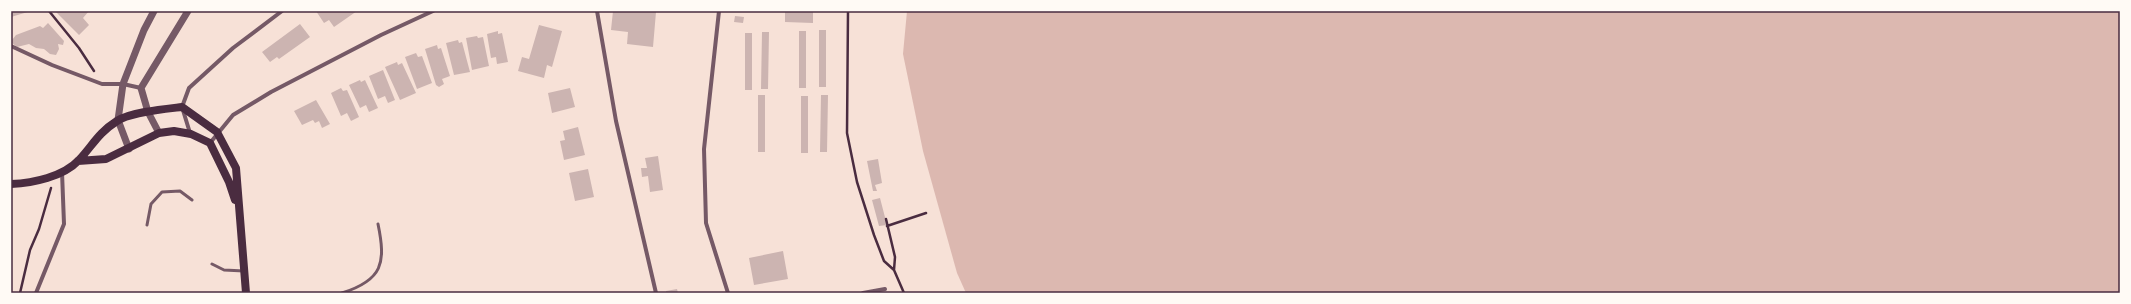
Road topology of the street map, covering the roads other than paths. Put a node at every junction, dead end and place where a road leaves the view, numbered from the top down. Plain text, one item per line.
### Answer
1 (154, 11) edge
2 (188, 11) edge
3 (282, 11) edge
4 (433, 11) edge
5 (597, 11) edge
6 (719, 11) edge
7 (11, 46) edge
8 (123, 84) junction
9 (141, 88) junction
10 (182, 107) junction
11 (148, 112) junction
12 (118, 120) junction
13 (217, 132) junction
14 (158, 134) junction
15 (190, 134) junction
16 (210, 143) junction
17 (129, 149) junction
18 (78, 162) junction
19 (62, 171) junction
20 (11, 184) edge
21 (192, 200) dead end
22 (239, 214) junction
23 (378, 224) dead end
24 (147, 225) dead end
25 (212, 264) dead end
26 (244, 271) junction
27 (885, 288) dead end
28 (36, 293) edge
29 (246, 293) edge
30 (342, 293) edge
31 (656, 293) edge
32 (728, 293) edge
33 (864, 293) edge

1 - 8 street
2 - 9 street
3 - 10 street
4 - 13 street
5 - 31 street
6 - 32 street
7 - 8 street
8 - 9 street
8 - 12 street
9 - 11 street
10 - 11 main road
10 - 13 main road
10 - 15 street
11 - 12 main road
11 - 14 street
12 - 17 street
12 - 18 main road
13 - 16 street
13 - 22 main road
14 - 15 main road
14 - 17 main road
15 - 16 main road
16 - 22 main road
17 - 18 main road
18 - 19 main road
19 - 20 main road
19 - 28 street
21 - 24 lane
22 - 26 main road
23 - 30 lane
25 - 26 lane
26 - 29 main road
27 - 33 street

